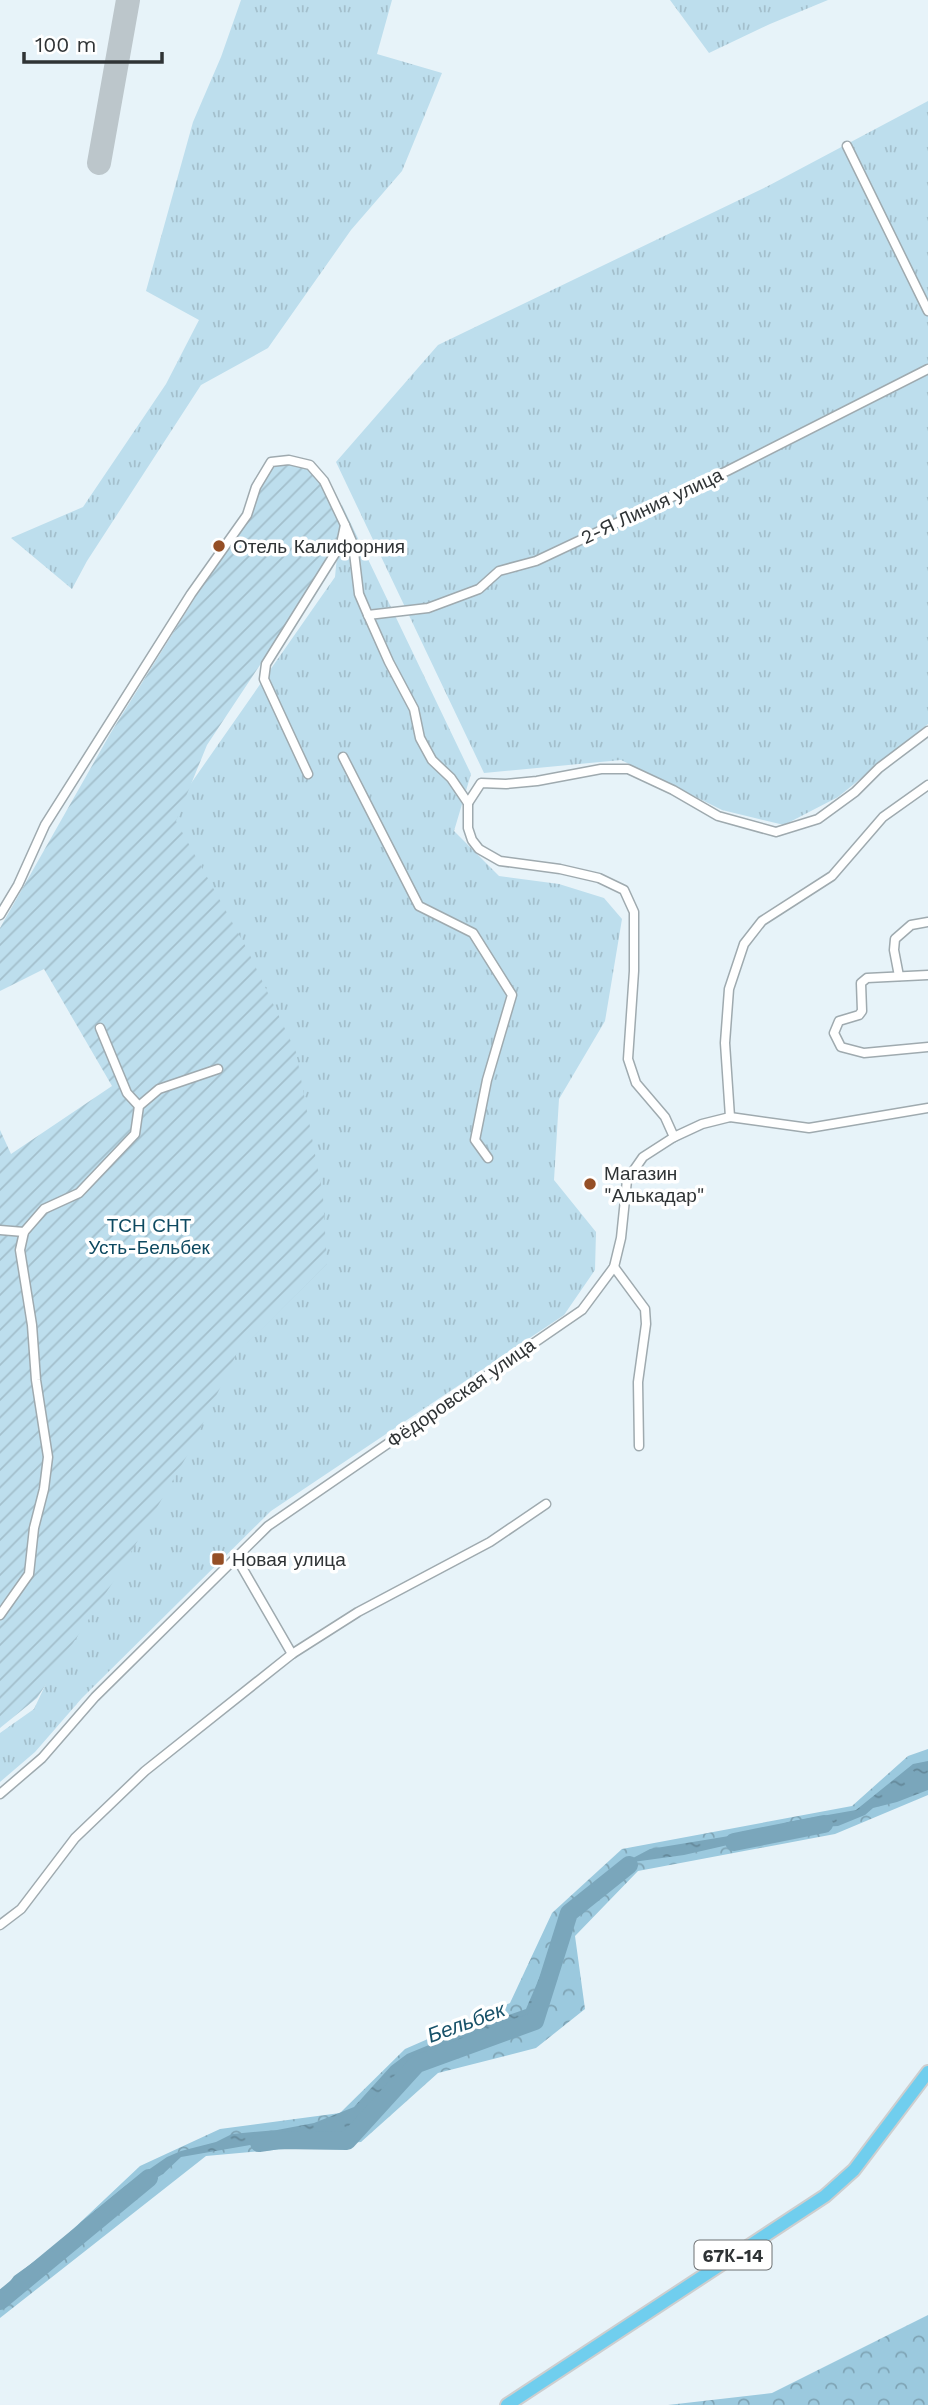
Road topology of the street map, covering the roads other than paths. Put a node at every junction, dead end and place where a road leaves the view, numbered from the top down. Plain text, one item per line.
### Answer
1 (847, 145) dead end
2 (928, 311) edge
3 (928, 369) edge
4 (345, 525) junction
5 (368, 615) junction
6 (928, 731) edge
7 (343, 757) dead end
8 (308, 774) dead end
9 (928, 785) edge
10 (468, 803) junction
11 (0, 915) edge
12 (928, 922) edge
13 (928, 975) edge
14 (899, 976) junction
15 (100, 1028) dead end
16 (928, 1047) edge
17 (218, 1069) dead end
18 (139, 1106) junction
19 (928, 1108) edge
20 (730, 1117) junction
21 (674, 1137) junction
22 (488, 1158) dead end
23 (0, 1230) edge
24 (24, 1232) junction
25 (614, 1267) junction
26 (639, 1446) dead end
27 (547, 1504) dead end
28 (236, 1558) junction
29 (0, 1615) edge
30 (292, 1654) junction
31 (0, 1794) edge
32 (0, 1925) edge
33 (928, 2072) edge
34 (507, 2405) edge

1 - 2 street
3 - 5 street, 2-Я Линия улица
4 - 5 street
4 - 8 street
4 - 11 street
5 - 10 street
6 - 10 street
7 - 22 street
9 - 20 street
10 - 21 street
12 - 14 street
13 - 14 street
14 - 16 street
15 - 18 street
17 - 18 street
18 - 24 street
19 - 20 street, Фёдоровская улица
20 - 21 street, Фёдоровская улица
21 - 25 street, Фёдоровская улица
23 - 24 street
24 - 29 street
25 - 26 street
25 - 28 street, Фёдоровская улица
27 - 30 street
28 - 30 street
28 - 31 street, Фёдоровская улица
30 - 32 street
33 - 34 main road, 67К-14

